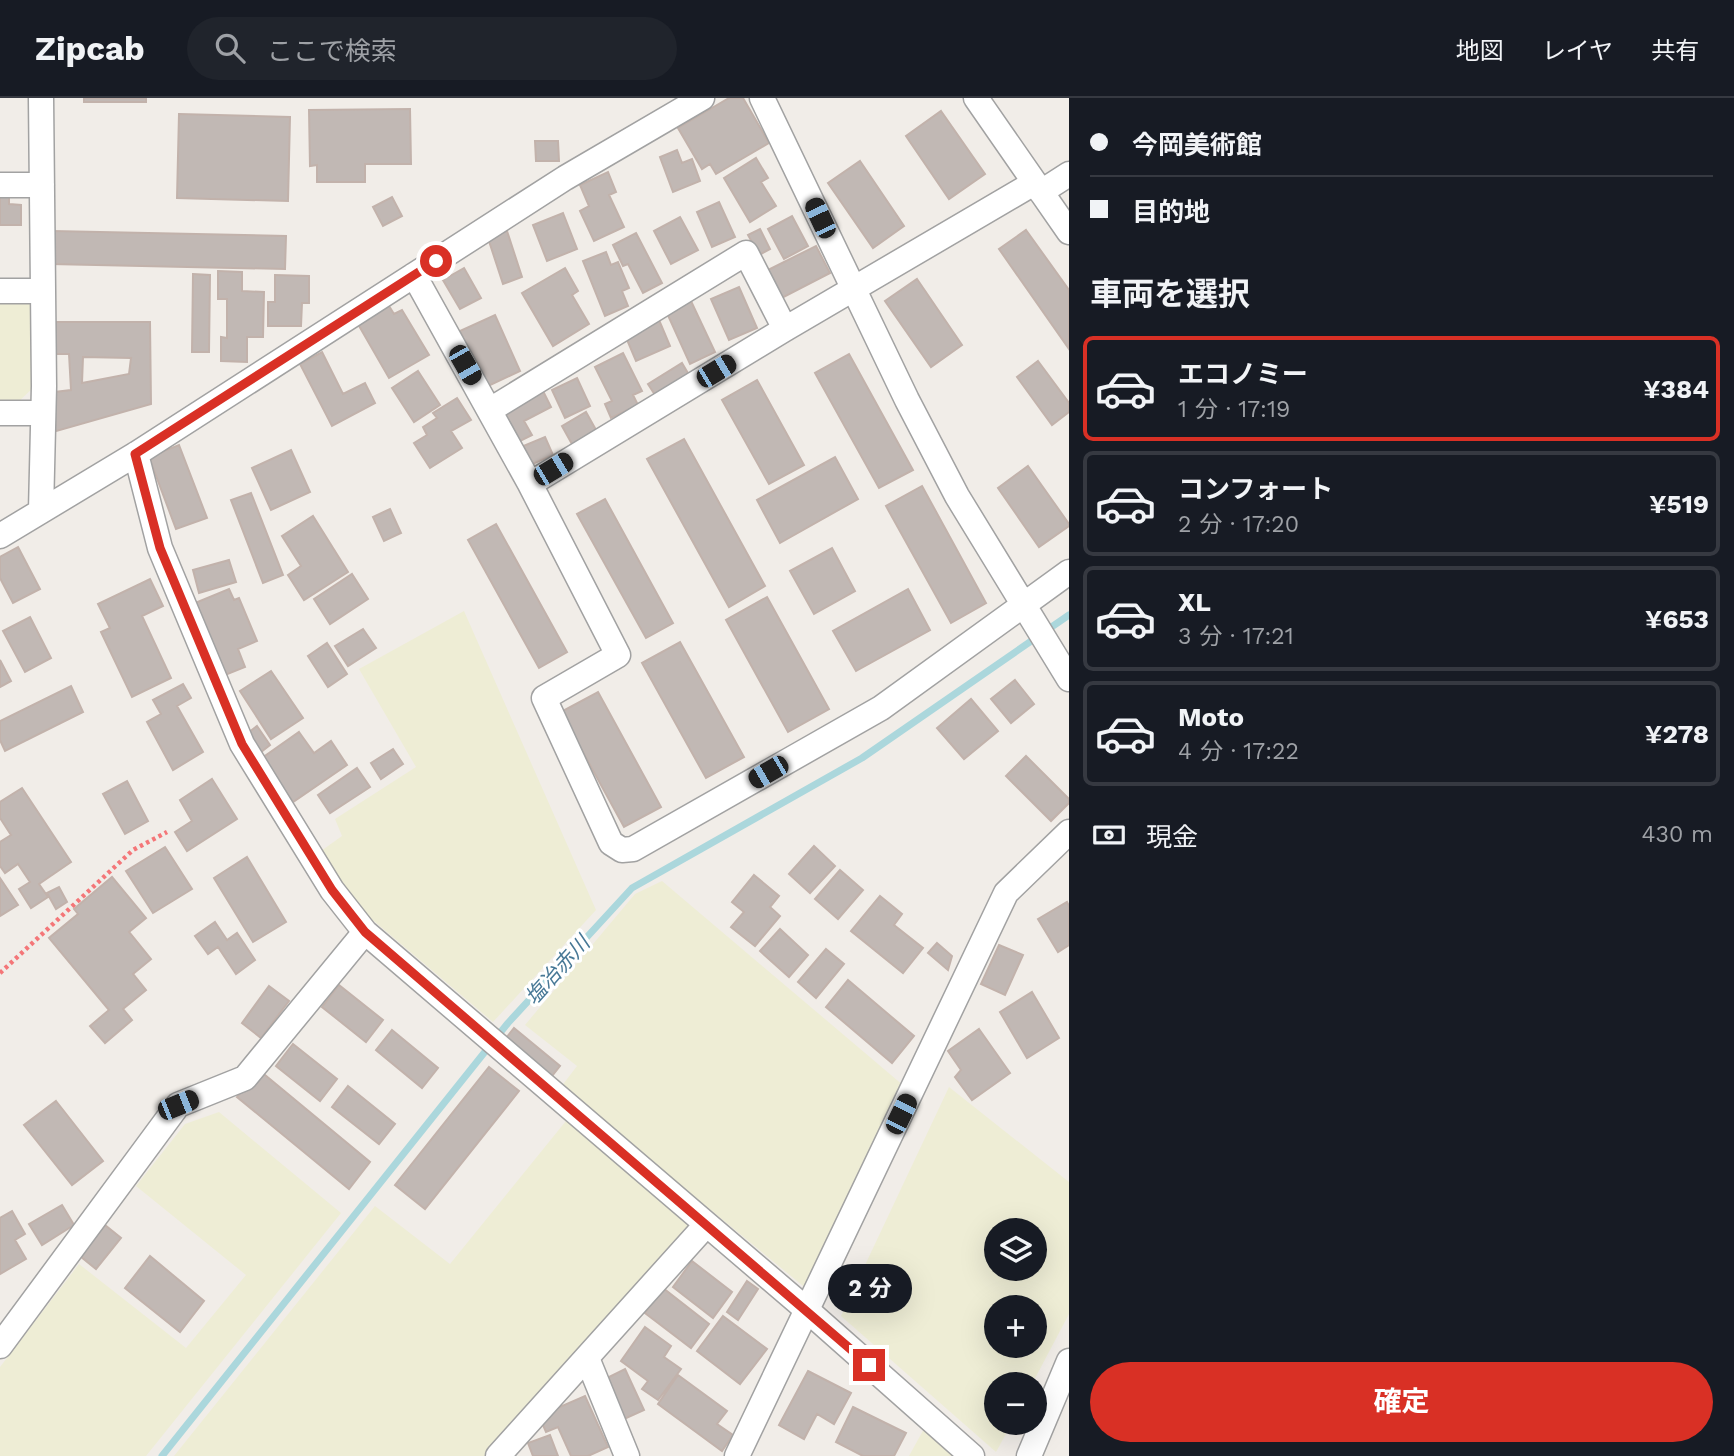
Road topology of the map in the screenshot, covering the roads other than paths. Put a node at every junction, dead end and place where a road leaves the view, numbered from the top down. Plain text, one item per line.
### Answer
1 (41, 98) edge
2 (702, 98) edge
3 (762, 98) edge
4 (976, 98) edge
5 (1069, 174) edge
6 (0, 185) edge
7 (41, 185) junction
8 (1037, 187) junction
9 (1069, 232) edge
10 (414, 275) junction
11 (0, 290) edge
12 (854, 290) junction
13 (43, 291) junction
14 (785, 328) junction
15 (490, 410) junction
16 (0, 413) edge
17 (43, 413) junction
18 (135, 454) junction
19 (530, 484) junction
20 (41, 511) junction
21 (0, 536) edge
22 (1069, 572) edge
23 (1024, 606) junction
24 (1069, 680) edge
25 (1069, 832) edge
26 (365, 932) junction
27 (706, 1225) junction
28 (807, 1310) junction
29 (0, 1346) edge
30 (587, 1358) junction
31 (1069, 1361) edge
32 (509, 1451) edge
33 (627, 1456) edge
34 (737, 1456) edge
35 (972, 1456) edge
36 (1029, 1456) edge

1 - 7 street
2 - 10 street
3 - 12 street
4 - 8 street
5 - 8 street
6 - 7 street
7 - 13 street
8 - 9 street
8 - 12 street
10 - 15 street
10 - 18 street
11 - 13 street
12 - 14 street
12 - 23 street
13 - 17 street
14 - 15 street
14 - 19 street
15 - 19 street
16 - 17 street
17 - 20 street
18 - 20 street
18 - 26 street
19 - 23 street
20 - 21 street
22 - 23 street
23 - 24 street
25 - 28 street
26 - 27 street
26 - 29 street
27 - 28 street
27 - 30 street
28 - 34 street
28 - 35 street
30 - 32 street
30 - 33 street
31 - 36 street

